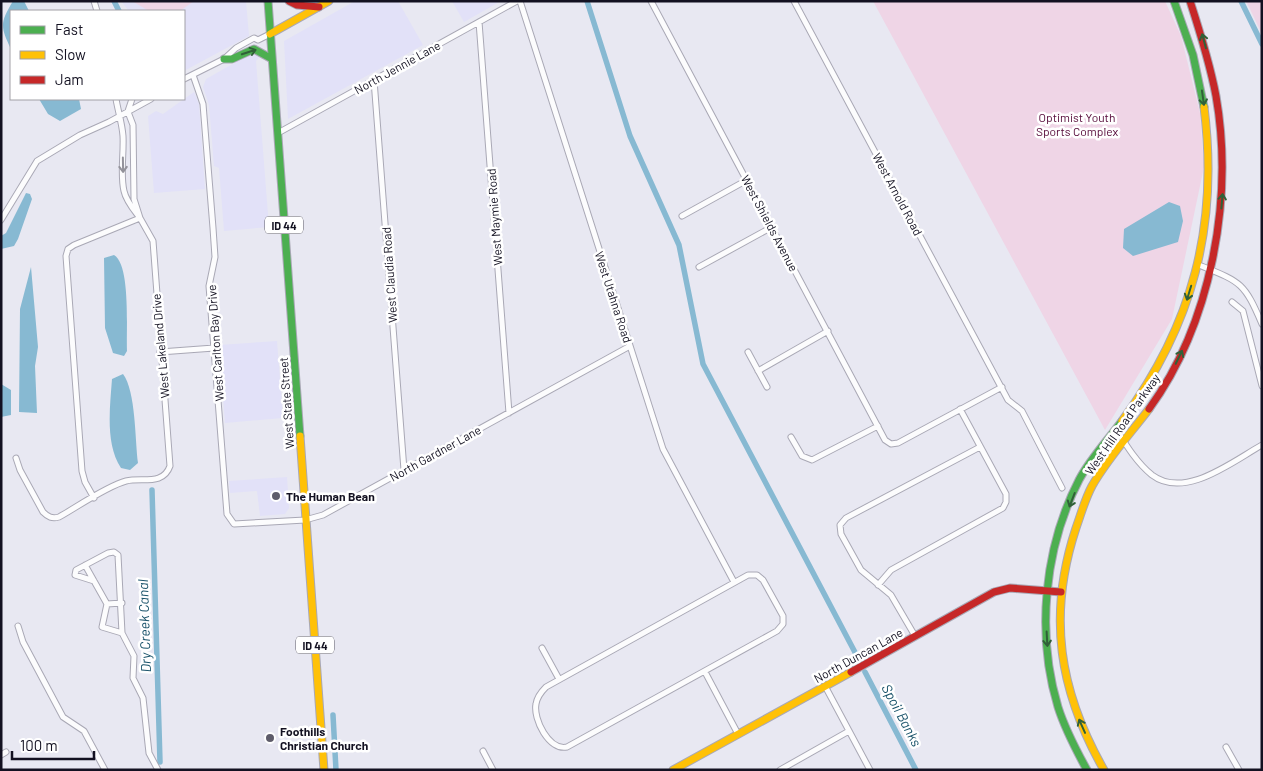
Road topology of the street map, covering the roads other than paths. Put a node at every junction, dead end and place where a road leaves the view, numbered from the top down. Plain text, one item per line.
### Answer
1 (268, 1) edge
2 (289, 1) edge
3 (329, 1) edge
4 (518, 1) edge
5 (651, 1) edge
6 (794, 1) edge
7 (1174, 1) edge
8 (1190, 1) edge
9 (319, 7) junction
10 (479, 22) junction
11 (270, 34) junction
12 (224, 59) junction
13 (272, 59) junction
14 (193, 76) junction
15 (185, 80) edge
16 (374, 80) junction
17 (116, 100) edge
18 (132, 100) edge
19 (150, 100) edge
20 (128, 112) junction
21 (118, 117) junction
22 (278, 133) junction
23 (746, 180) junction
24 (682, 216) dead end
25 (140, 218) junction
26 (1, 220) edge
27 (772, 227) junction
28 (1199, 265) junction
29 (699, 267) dead end
30 (1211, 270) junction
31 (1232, 302) dead end
32 (1262, 324) edge
33 (828, 331) junction
34 (630, 346) junction
35 (214, 348) junction
36 (160, 352) junction
37 (748, 352) dead end
38 (758, 370) junction
39 (1262, 386) edge
40 (767, 387) dead end
41 (1002, 387) junction
42 (960, 409) junction
43 (509, 413) junction
44 (878, 426) junction
45 (1116, 429) junction
46 (791, 437) dead end
47 (1124, 441) junction
48 (1262, 445) edge
49 (980, 447) junction
50 (16, 458) dead end
51 (404, 470) junction
52 (1062, 488) dead end
53 (94, 498) junction
54 (305, 520) junction
55 (230, 521) joint
56 (86, 565) junction
57 (94, 581) junction
58 (734, 582) junction
59 (878, 585) junction
60 (1047, 590) junction
61 (1061, 592) junction
62 (122, 602) junction
63 (107, 604) junction
64 (18, 626) dead end
65 (122, 633) junction
66 (915, 636) junction
67 (542, 648) dead end
68 (705, 672) junction
69 (559, 679) junction
70 (825, 686) junction
71 (849, 731) junction
72 (738, 734) junction
73 (1226, 747) dead end
74 (484, 751) dead end
75 (105, 770) edge
76 (158, 770) edge
77 (324, 770) edge
78 (494, 770) edge
79 (673, 770) edge
80 (780, 770) edge
81 (870, 770) edge
82 (1087, 770) edge
83 (1104, 770) edge
84 (1238, 770) edge

1 - 11 street, ID 44
2 - 9 street
3 - 9 street
4 - 10 street, North Jennie Lane
4 - 34 street, West Utahna Road
5 - 23 street, West Shields Avenue
6 - 41 street, West Arnold Road
7 -> 28 street, West Hill Road Parkway
30 -> 8 street, West Hill Road Parkway
9 - 11 street
10 - 16 street, North Jennie Lane
10 - 43 street, West Maymie Road
11 - 12 street
11 - 13 street, West State Street / ID 44
12 -> 13 street
12 - 14 street
13 - 22 street, West State Street / ID 44
14 - 15 street
14 - 35 street, West Carlton Bay Drive
16 - 22 street, North Jennie Lane
16 - 51 street, West Claudia Road
17 - 21 street, West Lakeland Drive
18 - 20 street
19 - 20 street
20 - 21 street
20 - 25 street, West Lakeland Drive
21 -> 25 street, West Lakeland Drive
21 - 26 street
22 - 54 street, West State Street / ID 44
23 - 24 street
23 - 27 street, West Shields Avenue
25 - 36 street, West Lakeland Drive
25 - 53 street
27 - 29 street
27 - 33 street, West Shields Avenue
28 - 30 street
28 -> 45 street, West Hill Road Parkway
30 - 32 street
47 -> 30 street, West Hill Road Parkway
31 - 39 street
33 - 38 street
33 - 44 street, West Shields Avenue
34 - 43 street, North Gardner Lane
34 - 58 street, West Utahna Road
35 - 36 street
35 - 55 street, West Carlton Bay Drive
36 - 53 street, West Lakeland Drive
37 - 38 street
38 - 40 street
41 - 42 street
41 - 52 street, West Arnold Road
42 - 44 street, West Shields Avenue
42 - 49 street
43 - 51 street, North Gardner Lane
44 - 46 street
45 - 47 street
45 -> 60 street, West Hill Road Parkway
47 - 48 street
47 - 61 street, West Hill Road Parkway
49 - 59 street
49 - 59 street
50 - 53 street
51 - 54 street, North Gardner Lane
54 - 55 street, North Gardner Lane
54 - 77 street, West State Street / ID 44
56 - 57 street
56 - 57 street
56 - 62 street
57 - 63 street
58 - 68 street
58 - 69 street
59 - 66 street
60 - 61 street, North Duncan Lane
60 - 66 street, North Duncan Lane
60 -> 82 street, West Hill Road Parkway
83 -> 61 street, West Hill Road Parkway
62 - 63 street
62 - 65 street
63 - 65 street
64 - 75 street
65 - 76 street
66 - 70 street, North Duncan Lane
67 - 69 street
68 - 69 street
68 - 72 street
70 - 71 street
70 - 72 street, North Duncan Lane
71 - 80 street
71 - 81 street
72 - 79 street, North Duncan Lane
73 - 84 street
74 - 78 street

